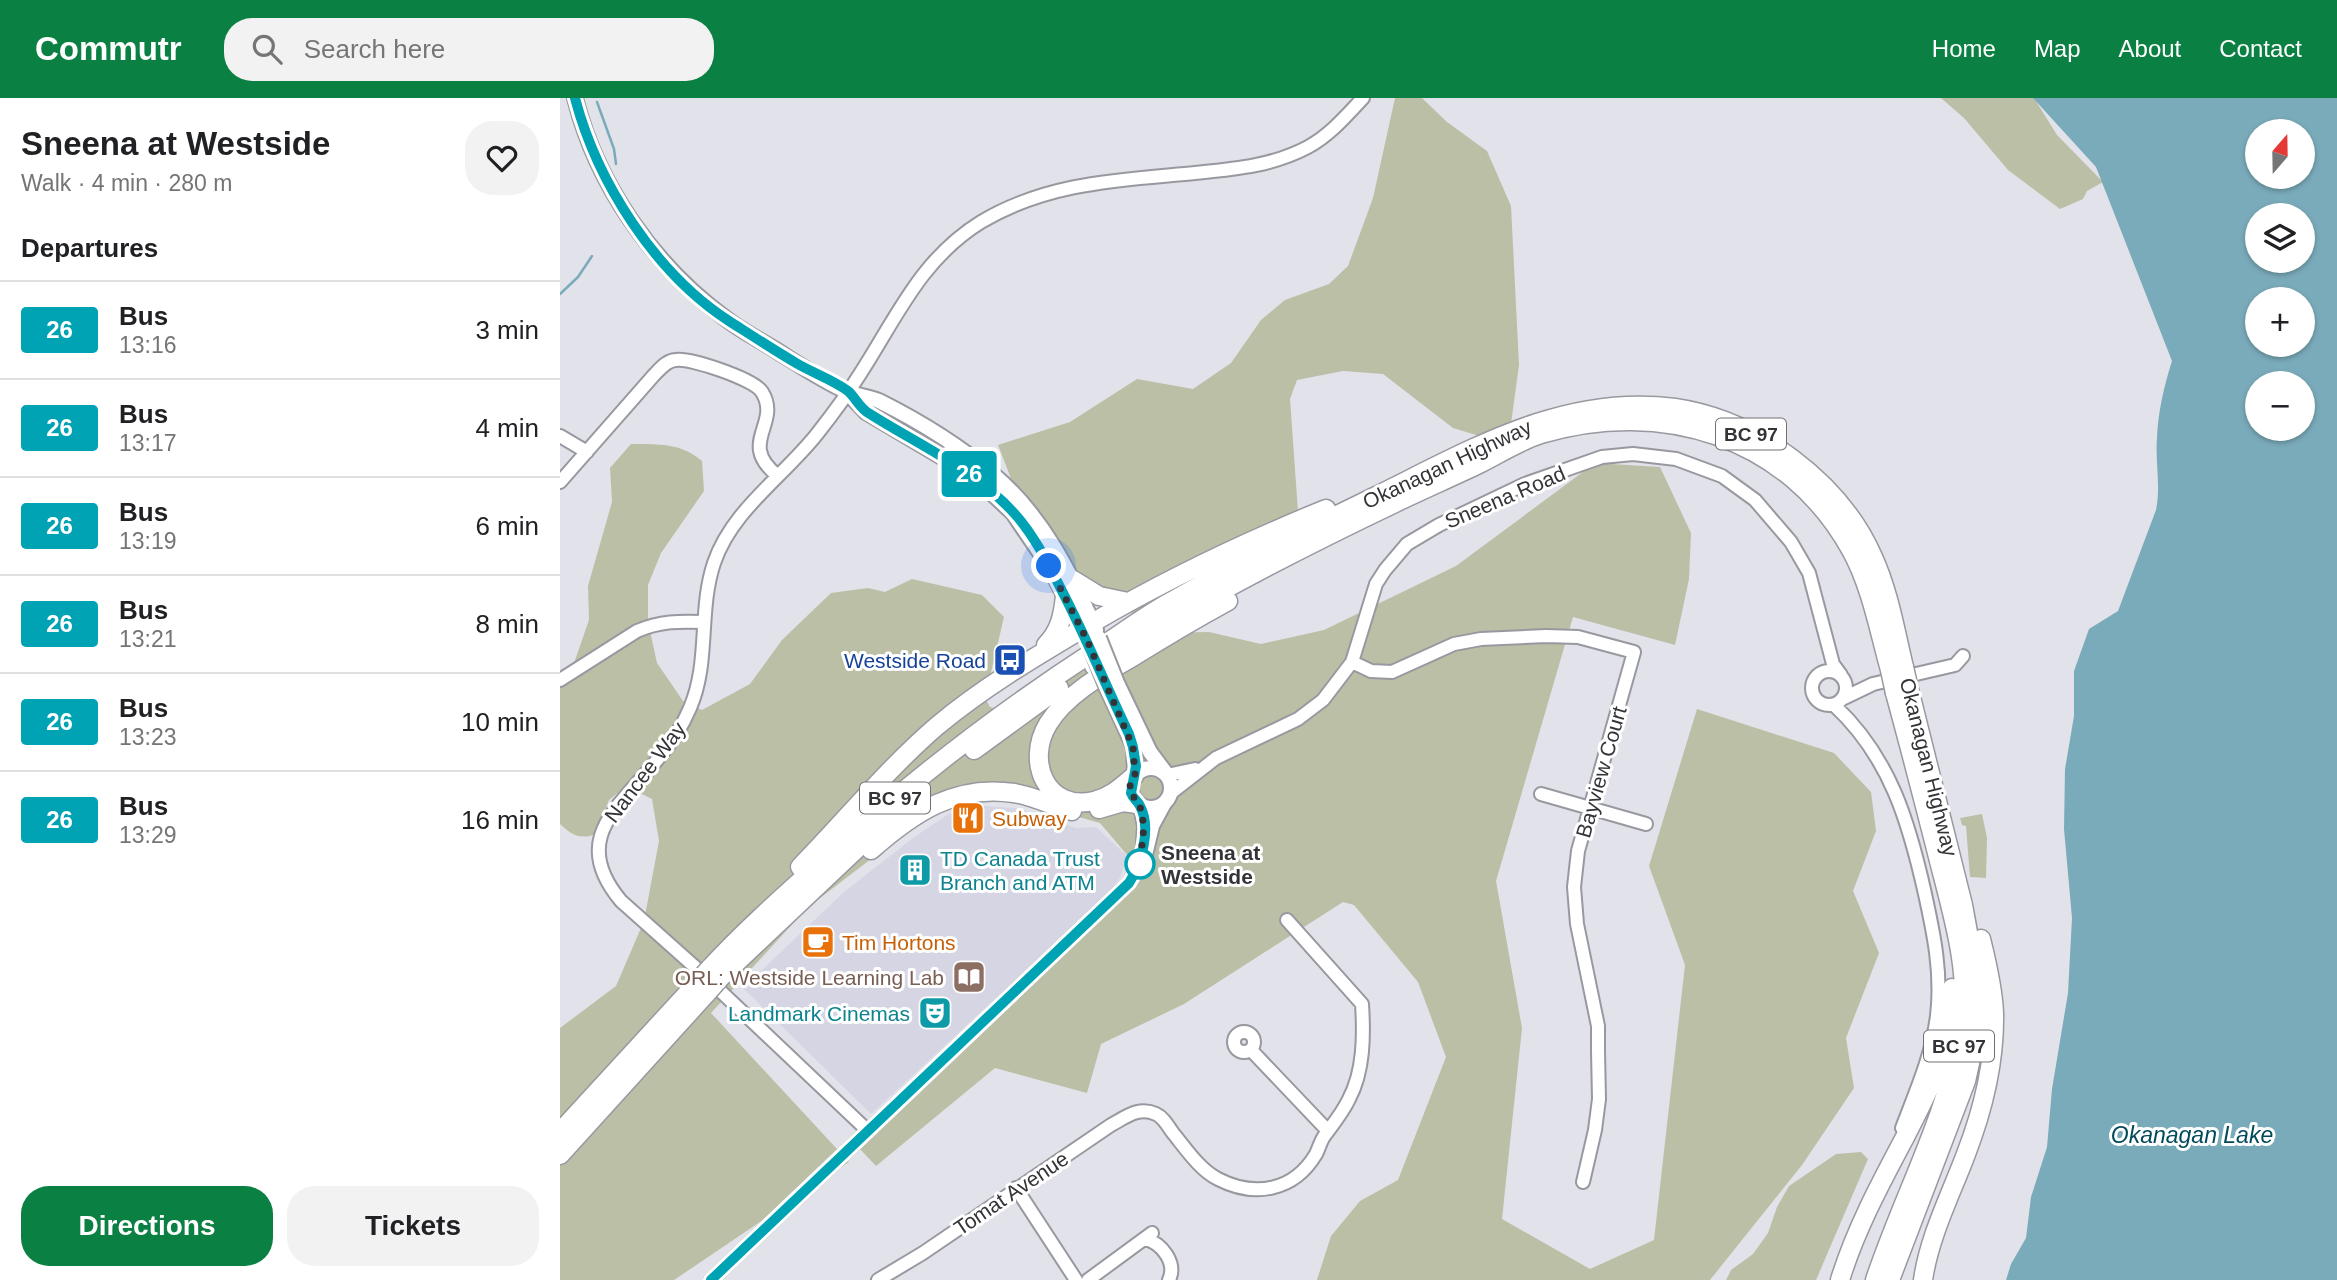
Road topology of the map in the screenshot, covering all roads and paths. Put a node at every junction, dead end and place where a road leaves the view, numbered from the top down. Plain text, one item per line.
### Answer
1 (575, 98) edge
2 (1363, 98) edge
3 (848, 391) junction
4 (560, 436) edge
5 (587, 452) junction
6 (1476, 456) junction
7 (778, 476) junction
8 (560, 482) edge
9 (1069, 588) junction
10 (1128, 602) junction
11 (704, 622) junction
12 (1090, 633) junction
13 (1825, 636) junction
14 (1036, 655) junction
15 (1963, 656) dead end
16 (1352, 662) junction
17 (1821, 673) junction
18 (1843, 677) junction
19 (560, 680) edge
20 (1873, 684) junction
21 (1112, 685) junction
22 (1839, 701) junction
23 (1205, 765) junction
24 (1166, 774) junction
25 (1135, 775) junction
26 (1541, 794) dead end
27 (1168, 798) junction
28 (1931, 802) junction
29 (1139, 805) junction
30 (1591, 808) junction
31 (1646, 824) dead end
32 (1142, 860) junction
33 (806, 897) junction
34 (1287, 920) dead end
35 (742, 933) junction
36 (715, 973) junction
37 (700, 989) junction
38 (1251, 1050) dead end
39 (868, 1131) junction
40 (1328, 1131) junction
41 (560, 1132) edge
42 (560, 1155) edge
43 (1583, 1182) dead end
44 (1879, 1187) junction
45 (1016, 1188) junction
46 (711, 1280) edge
47 (878, 1280) edge
48 (1076, 1280) edge
49 (1088, 1280) edge
50 (1169, 1280) edge
51 (1840, 1280) edge
52 (1875, 1280) edge
53 (1890, 1280) edge
54 (1923, 1280) edge

1 - 3 main road
2 - 3 street, Nancee Way
3 - 7 street, Nancee Way
3 - 9 main road
4 - 5 street
5 - 7 street
5 - 8 street
6 - 10 highway
6 - 25 highway
6 - 28 highway, Okanagan Highway / BC 97, bridge
6 - 33 highway, Okanagan Highway / BC 97
6 - 35 highway, Okanagan Highway / BC 97
7 - 11 street, Nancee Way
9 - 10 highway
9 - 12 main road
9 - 14 highway
10 - 12 highway
11 - 19 street
11 - 39 street, Nancee Way
12 - 14 highway
12 - 21 main road, bridge
13 - 16 street, Sneena Road
13 - 17 street, Sneena Road
13 - 18 street, Sneena Road
14 - 35 highway
15 - 20 street
16 - 23 street, Sneena Road
16 - 30 street, Bayview Court
17 - 18 street
17 - 22 street
18 - 20 street
18 - 22 street
20 - 22 street
21 - 24 main road
21 - 25 main road
22 - 44 street
23 - 24 street, Sneena Road
23 - 27 street, Sneena Road
24 - 25 main road
24 - 27 main road
25 - 29 main road
26 - 30 street
27 - 29 main road
27 - 32 street, Sneena Road
28 - 44 highway
28 - 52 highway, Okanagan Highway / BC 97
28 - 53 highway, Okanagan Highway / BC 97
28 - 54 highway
29 - 32 street, Sneena Road
29 - 33 highway
30 - 31 street
30 - 43 street, Bayview Court
32 - 39 street, Sneena Road
33 - 36 highway, Okanagan Highway / BC 97
34 - 40 street
35 - 36 highway, Okanagan Highway / BC 97
36 - 37 highway, Okanagan Highway / BC 97, bridge
37 - 41 highway, Okanagan Highway / BC 97
37 - 42 highway, Okanagan Highway / BC 97
38 - 40 street
39 - 46 street, Sneena Road
40 - 45 street, Tomat Avenue
44 - 51 highway
45 - 47 street, Tomat Avenue
45 - 48 street
49 - 50 street

